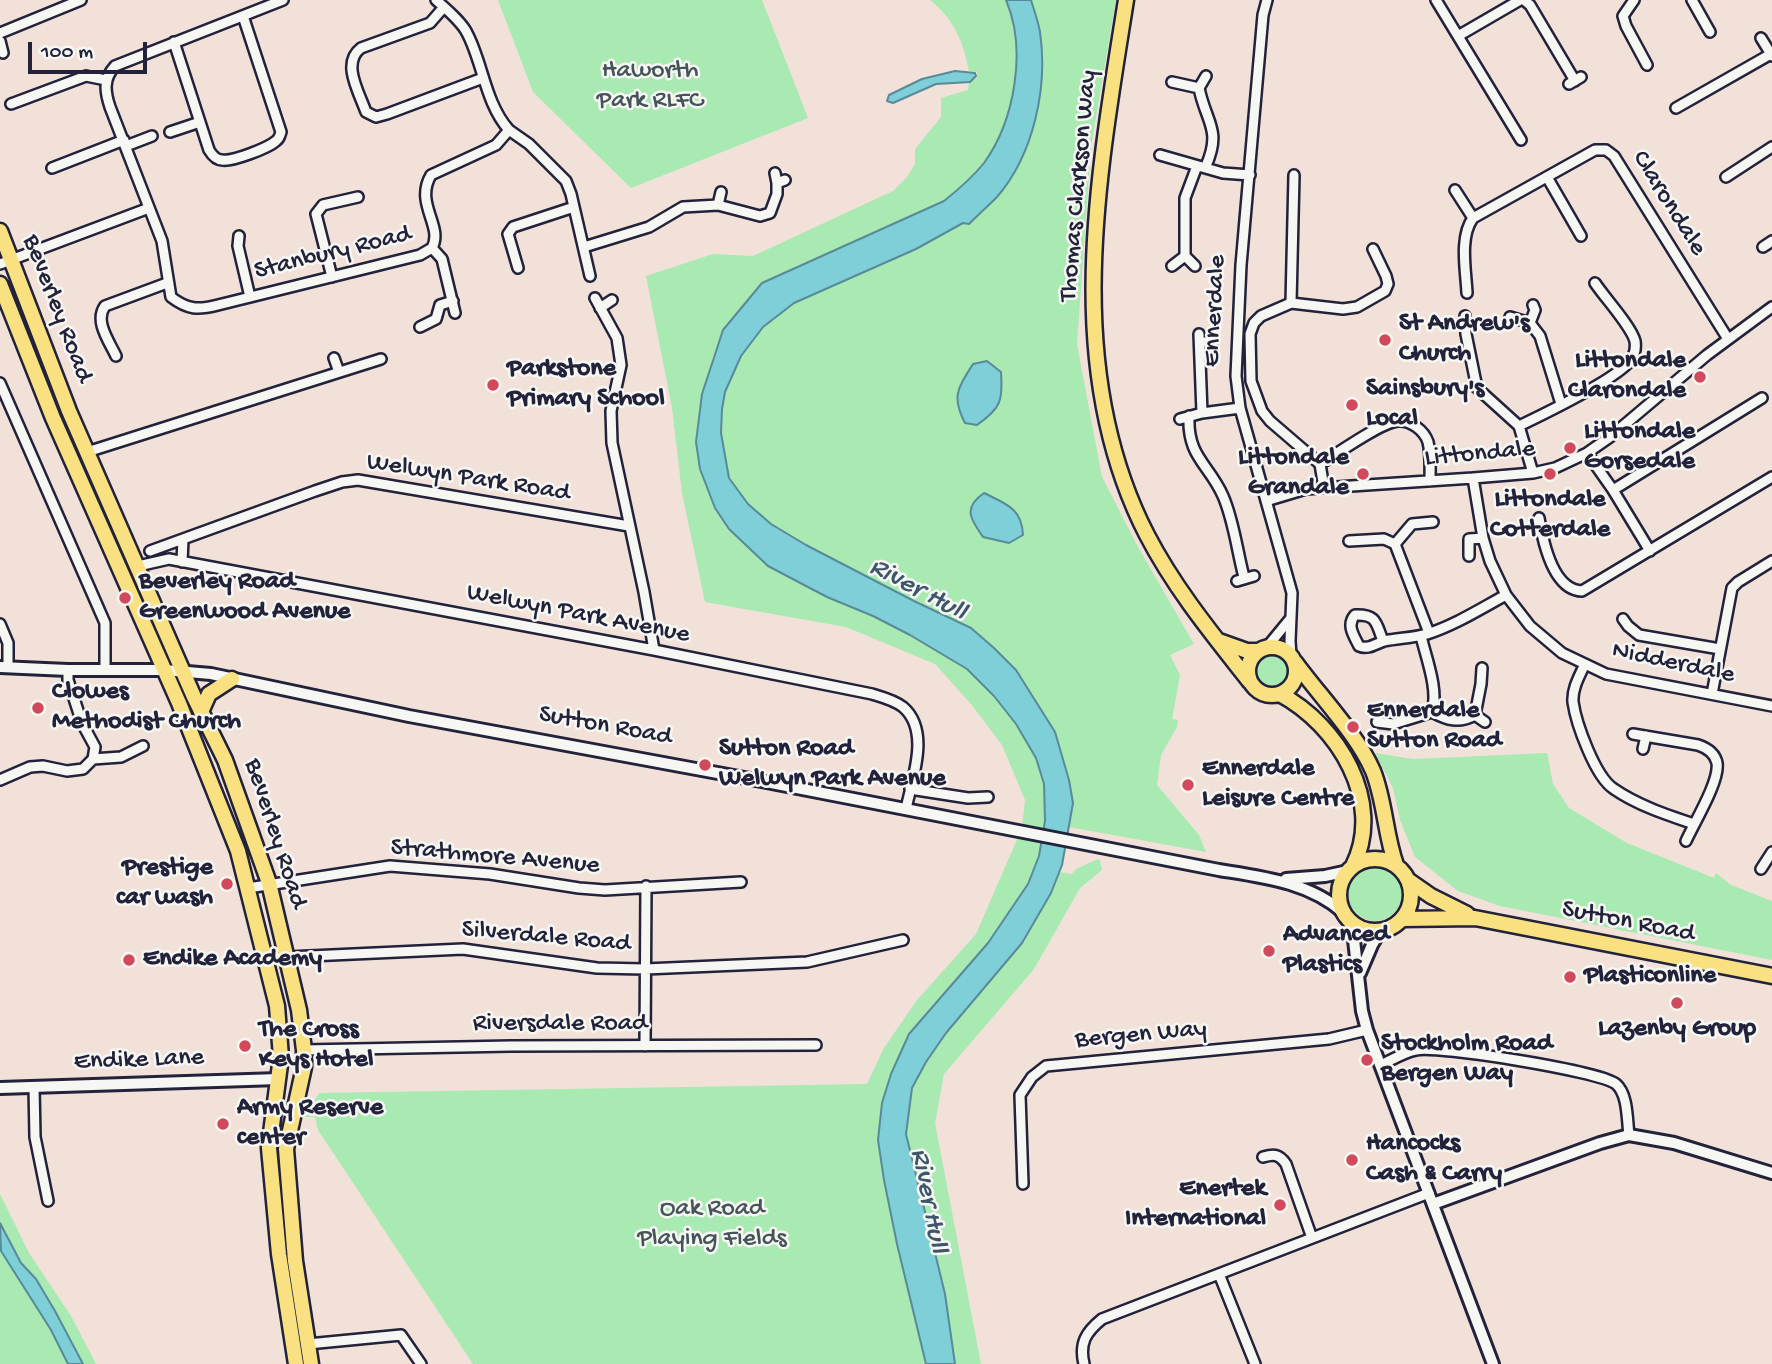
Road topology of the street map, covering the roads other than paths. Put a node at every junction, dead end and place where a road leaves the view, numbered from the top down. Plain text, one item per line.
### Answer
1 (81, 0) edge
2 (283, 0) edge
3 (436, 0) edge
4 (1126, 0) edge
5 (1267, 0) edge
6 (1436, 0) edge
7 (1522, 0) edge
8 (1634, 0) edge
9 (1692, 0) edge
10 (444, 7) junction
11 (243, 16) junction
12 (1710, 32) dead end
13 (0, 33) edge
14 (1458, 36) junction
15 (1760, 38) dead end
16 (0, 41) edge
17 (174, 42) junction
18 (4, 52) dead end
19 (1771, 55) edge
20 (1647, 65) dead end
21 (1206, 76) dead end
22 (483, 78) junction
23 (106, 80) junction
24 (1575, 80) dead end
25 (1172, 82) dead end
26 (1199, 88) junction
27 (11, 104) dead end
28 (1676, 108) dead end
29 (200, 122) junction
30 (509, 130) junction
31 (170, 132) dead end
32 (152, 136) dead end
33 (1521, 140) dead end
34 (125, 143) junction
35 (1772, 146) edge
36 (1160, 155) dead end
37 (1202, 166) junction
38 (52, 167) dead end
39 (1250, 175) junction
40 (1294, 175) dead end
41 (1547, 177) junction
42 (1726, 177) dead end
43 (779, 179) dead end
44 (1455, 190) dead end
45 (721, 192) dead end
46 (351, 195) dead end
47 (718, 205) junction
48 (574, 207) junction
49 (149, 208) junction
50 (1473, 218) junction
51 (0, 231) edge
52 (239, 236) dead end
53 (1581, 236) dead end
54 (432, 247) junction
55 (584, 247) junction
56 (1373, 248) dead end
57 (1185, 256) junction
58 (5, 263) edge
59 (1172, 266) dead end
60 (1195, 266) dead end
61 (518, 268) dead end
62 (590, 276) dead end
63 (331, 277) junction
64 (167, 283) junction
65 (1595, 283) dead end
66 (0, 284) edge
67 (1467, 293) dead end
68 (250, 297) junction
69 (595, 298) dead end
70 (612, 300) dead end
71 (453, 301) junction
72 (1291, 303) junction
73 (1533, 305) dead end
74 (1772, 307) edge
75 (600, 308) junction
76 (455, 313) dead end
77 (1465, 316) dead end
78 (1510, 317) dead end
79 (1530, 323) junction
80 (419, 327) dead end
81 (1728, 339) junction
82 (1212, 342) dead end
83 (116, 356) dead end
84 (334, 358) dead end
85 (381, 359) dead end
86 (339, 372) junction
87 (0, 383) edge
88 (3, 398) edge
89 (1762, 398) dead end
90 (1561, 404) junction
91 (1240, 408) junction
92 (1202, 413) junction
93 (1519, 426) junction
94 (87, 452) junction
95 (1587, 453) junction
96 (1320, 464) junction
97 (1533, 473) junction
98 (1772, 477) edge
99 (1473, 478) junction
100 (1430, 481) junction
101 (1324, 488) junction
102 (1613, 490) junction
103 (1266, 501) junction
104 (1539, 518) dead end
105 (1433, 522) dead end
106 (629, 526) junction
107 (1483, 538) junction
108 (183, 539) junction
109 (1349, 541) dead end
110 (1395, 544) junction
111 (150, 551) dead end
112 (1650, 551) junction
113 (1469, 556) dead end
114 (1772, 561) edge
115 (182, 562) junction
116 (138, 566) junction
117 (1245, 578) dead end
118 (1506, 595) junction
119 (1291, 618) junction
120 (1623, 619) dead end
121 (0, 624) edge
122 (1425, 634) junction
123 (1218, 640) junction
124 (1383, 641) dead end
125 (1263, 649) junction
126 (1720, 649) junction
127 (654, 650) junction
128 (1293, 659) junction
129 (1584, 666) junction
130 (4, 667) edge
131 (1482, 668) dead end
132 (68, 670) junction
133 (105, 670) junction
134 (164, 670) junction
135 (183, 671) junction
136 (232, 679) junction
137 (1250, 682) junction
138 (1280, 694) junction
139 (1712, 694) junction
140 (1772, 706) edge
141 (201, 712) junction
142 (1432, 712) junction
143 (1475, 715) junction
144 (1377, 722) dead end
145 (1485, 722) dead end
146 (1633, 734) dead end
147 (1646, 736) junction
148 (144, 745) dead end
149 (1643, 749) dead end
150 (93, 760) junction
151 (0, 780) edge
152 (910, 789) junction
153 (236, 791) junction
154 (988, 797) dead end
155 (218, 800) junction
156 (906, 809) junction
157 (1694, 824) junction
158 (1686, 841) dead end
159 (1772, 852) edge
160 (1396, 865) junction
161 (1767, 866) edge
162 (1350, 869) junction
163 (1280, 879) junction
164 (1408, 880) junction
165 (741, 882) dead end
166 (269, 883) junction
167 (646, 886) junction
168 (248, 888) junction
169 (1348, 917) junction
170 (1475, 918) junction
171 (1402, 919) junction
172 (1381, 930) junction
173 (903, 940) dead end
174 (285, 957) junction
175 (266, 958) junction
176 (645, 969) junction
177 (1359, 975) junction
178 (1772, 976) edge
179 (301, 1025) junction
180 (1367, 1030) junction
181 (279, 1033) junction
182 (645, 1045) junction
183 (816, 1045) dead end
184 (304, 1050) junction
185 (1381, 1065) junction
186 (279, 1079) junction
187 (34, 1087) junction
188 (0, 1088) edge
189 (1629, 1135) junction
190 (1263, 1157) dead end
191 (1772, 1173) edge
192 (1023, 1184) dead end
193 (1431, 1198) junction
194 (48, 1201) dead end
195 (291, 1215) junction
196 (276, 1217) junction
197 (1312, 1238) junction
198 (1219, 1274) junction
199 (295, 1310) junction
200 (308, 1344) junction
201 (296, 1364) edge
202 (311, 1364) edge
203 (421, 1364) edge
204 (1084, 1364) edge
205 (1255, 1364) edge
206 (1493, 1364) edge

1 - 13 street
2 - 11 street
3 - 10 street
4 - 123 main road, Thomas Clarkson Way
5 - 39 street, Ennerdale
6 - 14 street
7 - 14 street
7 - 24 street
8 - 20 street
9 - 12 street
10 - 22 street
10 - 22 street
11 - 17 street
11 - 29 street
14 - 33 street
15 - 19 street
16 - 18 street
17 - 23 street
17 - 29 street
19 - 28 street
21 - 26 street
22 - 30 street
23 - 27 street
23 - 34 street
25 - 26 street
26 - 37 street
29 - 31 street
30 - 48 street
30 - 54 street, Stanbury Road
32 - 34 street
34 - 38 street
34 - 49 street
35 - 42 street
36 - 37 street
37 - 39 street
37 - 57 street
39 - 91 street, Ennerdale
40 - 72 street
41 - 50 street, Clarondale
41 - 53 street
41 - 81 street, Clarondale
43 - 47 street
44 - 50 street
45 - 47 street
46 - 63 street
47 - 55 street
48 - 55 street
48 - 61 street
49 - 58 street
49 - 64 street
50 - 67 street
51 - 58 main road, Beverley Road
52 - 68 street
54 - 63 street, Stanbury Road
54 - 71 street
55 - 62 street
56 - 72 street
57 - 59 street
57 - 60 street
58 - 94 main road, Beverley Road
63 - 68 street, Stanbury Road
64 - 68 street, Stanbury Road
64 - 83 street
65 - 90 street
66 - 134 main road, Beverley Road
69 - 75 street
70 - 75 street
71 - 76 street
71 - 80 street
72 - 96 street
73 - 79 street
74 - 81 street, Littondale
75 - 106 street
77 - 93 street
78 - 79 street
79 - 90 street
81 - 95 street, Littondale
82 - 92 street
84 - 86 street
85 - 86 street
86 - 94 street
87 - 88 street
88 - 133 street
89 - 102 street
90 - 93 street
91 - 92 street
91 - 103 street, Ennerdale
92 - 117 street
93 - 97 street
94 - 116 main road, Beverley Road
95 - 97 street, Littondale
95 - 102 street
96 - 100 street
96 - 101 street
97 - 99 street, Littondale
98 - 112 street
99 - 100 street, Littondale
99 - 107 street, Nidderdale
100 - 101 street, Littondale
101 - 103 street, Littondale
102 - 112 street
103 - 119 street, Ennerdale
104 - 112 street
105 - 110 street
106 - 108 street, Welwyn Park Road
106 - 127 street
107 - 113 street
107 - 118 street, Nidderdale
108 - 111 street, Welwyn Park Road
108 - 115 street
109 - 110 street
110 - 122 street
114 - 126 street
115 - 116 street, Welwyn Park Avenue
115 - 127 street, Welwyn Park Avenue
116 - 135 main road, Beverley Road
118 - 122 street
118 - 129 street, Nidderdale
119 - 125 street
119 - 128 street, Ennerdale
120 - 126 street
121 - 130 street
122 - 124 street
122 - 142 street
123 - 125 main road
123 - 137 main road, Thomas Clarkson Way
125 - 128 main road
125 - 137 main road
126 - 139 street
127 - 152 street, Welwyn Park Avenue
128 - 138 main road
128 - 160 main road
129 - 139 street, Nidderdale
129 - 157 street
130 - 132 street, Sutton Road
131 - 143 street
132 - 133 street, Sutton Road
132 - 150 street
133 - 134 street, Sutton Road
134 - 135 street, Sutton Road
134 - 155 main road, Beverley Road
135 - 136 street, Sutton Road
135 - 141 main road, Beverley Road
136 - 141 main road
136 - 156 street, Sutton Road
137 - 138 main road
138 - 162 main road
139 - 140 street, Nidderdale
141 - 153 main road, Beverley Road
142 - 143 street
142 - 144 street
143 - 145 street
146 - 147 street
147 - 149 street
147 - 157 street
148 - 150 street
150 - 151 street
152 - 154 street
152 - 156 street, Welwyn Park Avenue
153 - 155 main road
153 - 166 main road, Beverley Road
155 - 168 main road, Beverley Road
156 - 163 street, Sutton Road
157 - 158 street
159 - 161 street
160 - 162 main road
160 - 164 main road
162 - 163 street
162 - 169 main road
163 - 169 street
164 - 170 main road
164 - 171 main road
165 - 167 street, Strathmore Avenue
166 - 167 street, Strathmore Avenue
166 - 168 street, Strathmore Avenue
166 - 174 main road, Beverley Road
167 - 176 street
168 - 175 main road, Beverley Road
169 - 172 main road
169 - 177 street
170 - 171 main road
170 - 178 main road, Sutton Road
171 - 172 main road
172 - 177 street
173 - 176 street, Silverdale Road
174 - 175 street, Silverdale Road
174 - 176 street, Silverdale Road
174 - 179 main road, Beverley Road
175 - 181 main road, Beverley Road
176 - 182 street
177 - 180 street
179 - 181 main road
179 - 184 main road, Beverley Road
180 - 185 street
180 - 192 street, Bergen Way
181 - 186 main road, Beverley Road
182 - 183 street, Riversdale Road
182 - 184 street, Riversdale Road
184 - 195 main road, Beverley Road
185 - 189 street
185 - 193 street
186 - 187 street, Endike Lane
186 - 196 main road, Beverley Road
187 - 188 street, Endike Lane
187 - 194 street
189 - 191 street
189 - 193 street
190 - 197 street
193 - 197 street
193 - 206 street
195 - 196 main road
195 - 199 main road, Beverley Road
196 - 199 main road, Beverley Road
197 - 198 street
198 - 204 street
198 - 205 street
199 - 200 main road, Beverley Road
199 - 201 main road, Beverley Road
200 - 202 main road, Beverley Road
200 - 203 street

